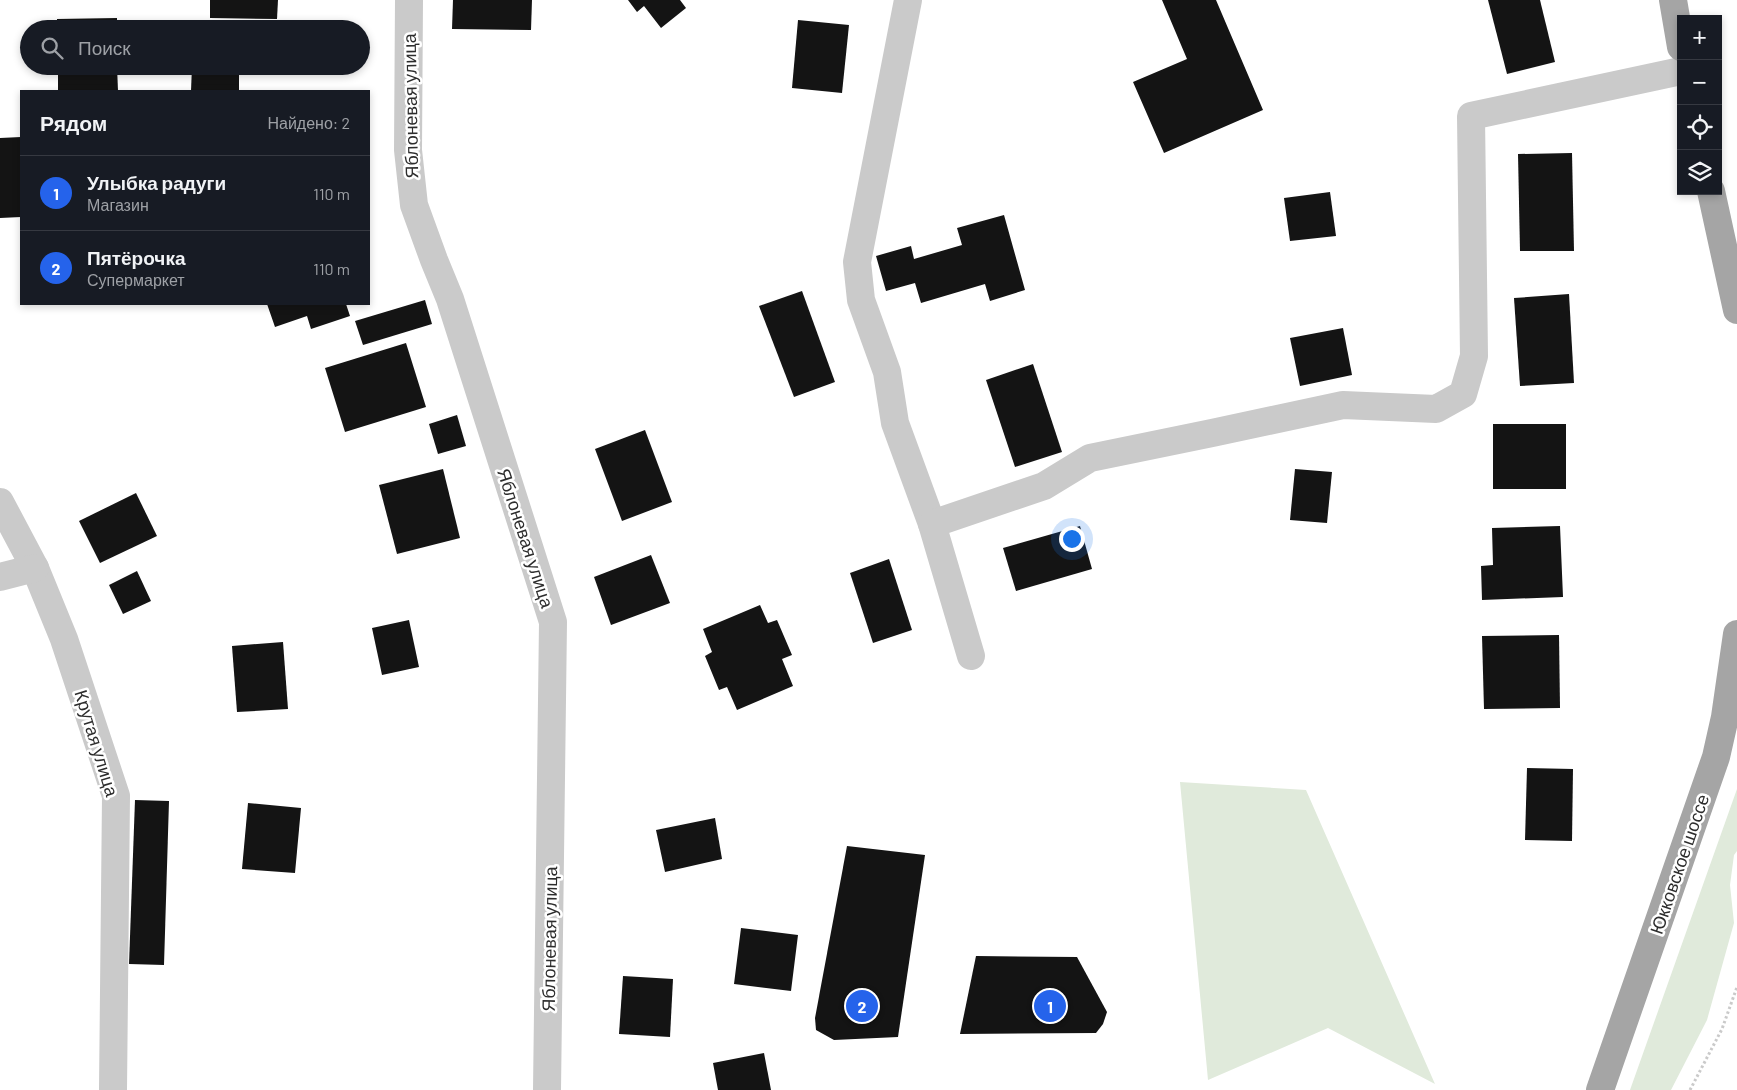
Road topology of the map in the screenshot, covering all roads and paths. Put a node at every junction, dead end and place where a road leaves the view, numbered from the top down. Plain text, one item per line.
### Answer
1 (410, 0) edge
2 (908, 0) edge
3 (1673, 0) edge
4 (1677, 24) edge
5 (1677, 71) edge
6 (1712, 195) edge
7 (1737, 310) edge
8 (0, 502) edge
9 (932, 524) junction
10 (35, 568) junction
11 (0, 577) edge
12 (1737, 634) edge
13 (971, 656) dead end
14 (1737, 987) edge
15 (113, 1090) edge
16 (547, 1090) edge
17 (1600, 1090) edge
18 (1690, 1090) edge

1 - 16 street, Яблоневая улица
2 - 9 street
3 - 4 main road
5 - 9 street
6 - 7 main road
8 - 10 street, Крутая улица
9 - 13 street
10 - 11 street
10 - 15 street, Крутая улица
12 - 17 main road, Юкковское шоссе
14 - 18 path

